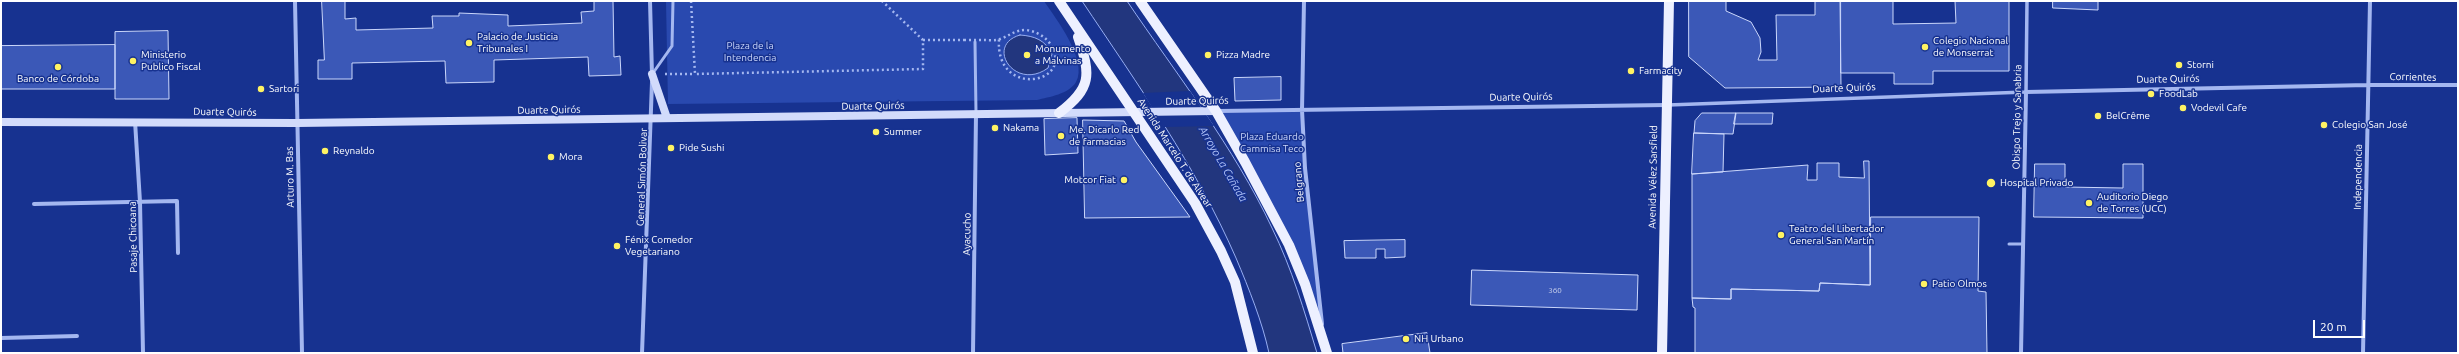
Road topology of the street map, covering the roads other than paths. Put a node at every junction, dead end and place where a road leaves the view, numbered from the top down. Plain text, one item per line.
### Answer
1 (295, 1) edge
2 (650, 1) edge
3 (673, 1) edge
4 (1059, 1) edge
5 (1140, 1) edge
6 (1304, 1) edge
7 (1669, 1) edge
8 (2027, 1) edge
9 (2370, 1) edge
10 (1074, 25) junction
11 (975, 42) dead end
12 (652, 74) junction
13 (2368, 84) junction
14 (2458, 86) edge
15 (2026, 92) junction
16 (1666, 105) junction
17 (1302, 110) junction
18 (1216, 111) junction
19 (1134, 112) junction
20 (1059, 113) junction
21 (976, 114) junction
22 (652, 118) junction
23 (667, 118) junction
24 (135, 121) junction
25 (1, 122) edge
26 (297, 123) junction
27 (140, 202) junction
28 (34, 204) dead end
29 (2009, 244) dead end
30 (2023, 244) junction
31 (178, 253) dead end
32 (77, 336) dead end
33 (1, 338) edge
34 (1323, 338) junction
35 (143, 353) edge
36 (302, 353) edge
37 (642, 353) edge
38 (973, 353) edge
39 (1254, 353) edge
40 (1327, 353) edge
41 (1662, 353) edge
42 (2021, 353) edge
43 (2363, 353) edge

1 - 26 street, Arturo M. Bas
2 - 12 street, General Simón Bolivar
3 - 12 lane
4 - 10 main road, Avenida Marcelo T. de Alvear
5 - 18 main road
6 - 17 street, Belgrano
7 - 16 main road, Avenida Vélez Sarsfield
8 - 15 street, Obispo Trejo y Sanabria
9 - 13 street, Independencia
10 - 19 main road, Avenida Marcelo T. de Alvear
10 - 20 main road
11 - 21 lane
12 - 22 street, General Simón Bolivar
12 - 23 main road
13 - 14 street, Corrientes
13 - 15 street, Duarte Quirós
13 - 43 street, Independencia
15 - 16 street, Duarte Quirós
15 - 30 street, Obispo Trejo y Sanabria
16 - 17 street, Duarte Quirós
16 - 41 main road, Avenida Vélez Sarsfield
17 - 18 street, Duarte Quirós
17 - 34 street, Belgrano
18 - 19 main road, Duarte Quirós
18 - 34 main road
19 - 20 main road, Duarte Quirós
19 - 39 main road, Avenida Marcelo T. de Alvear
20 - 21 main road, Duarte Quirós
21 - 23 main road, Duarte Quirós
21 - 38 street, Ayacucho
22 - 23 main road, Duarte Quirós
22 - 26 main road, Duarte Quirós
22 - 37 street, General Simón Bolivar
24 - 25 main road, Duarte Quirós
24 - 26 main road, Duarte Quirós
24 - 27 street, Pasaje Chicoana
26 - 36 street, Arturo M. Bas
27 - 28 street
27 - 31 street
27 - 35 street, Pasaje Chicoana
29 - 30 lane
30 - 42 street, Obispo Trejo y Sanabria
32 - 33 street
34 - 40 main road

